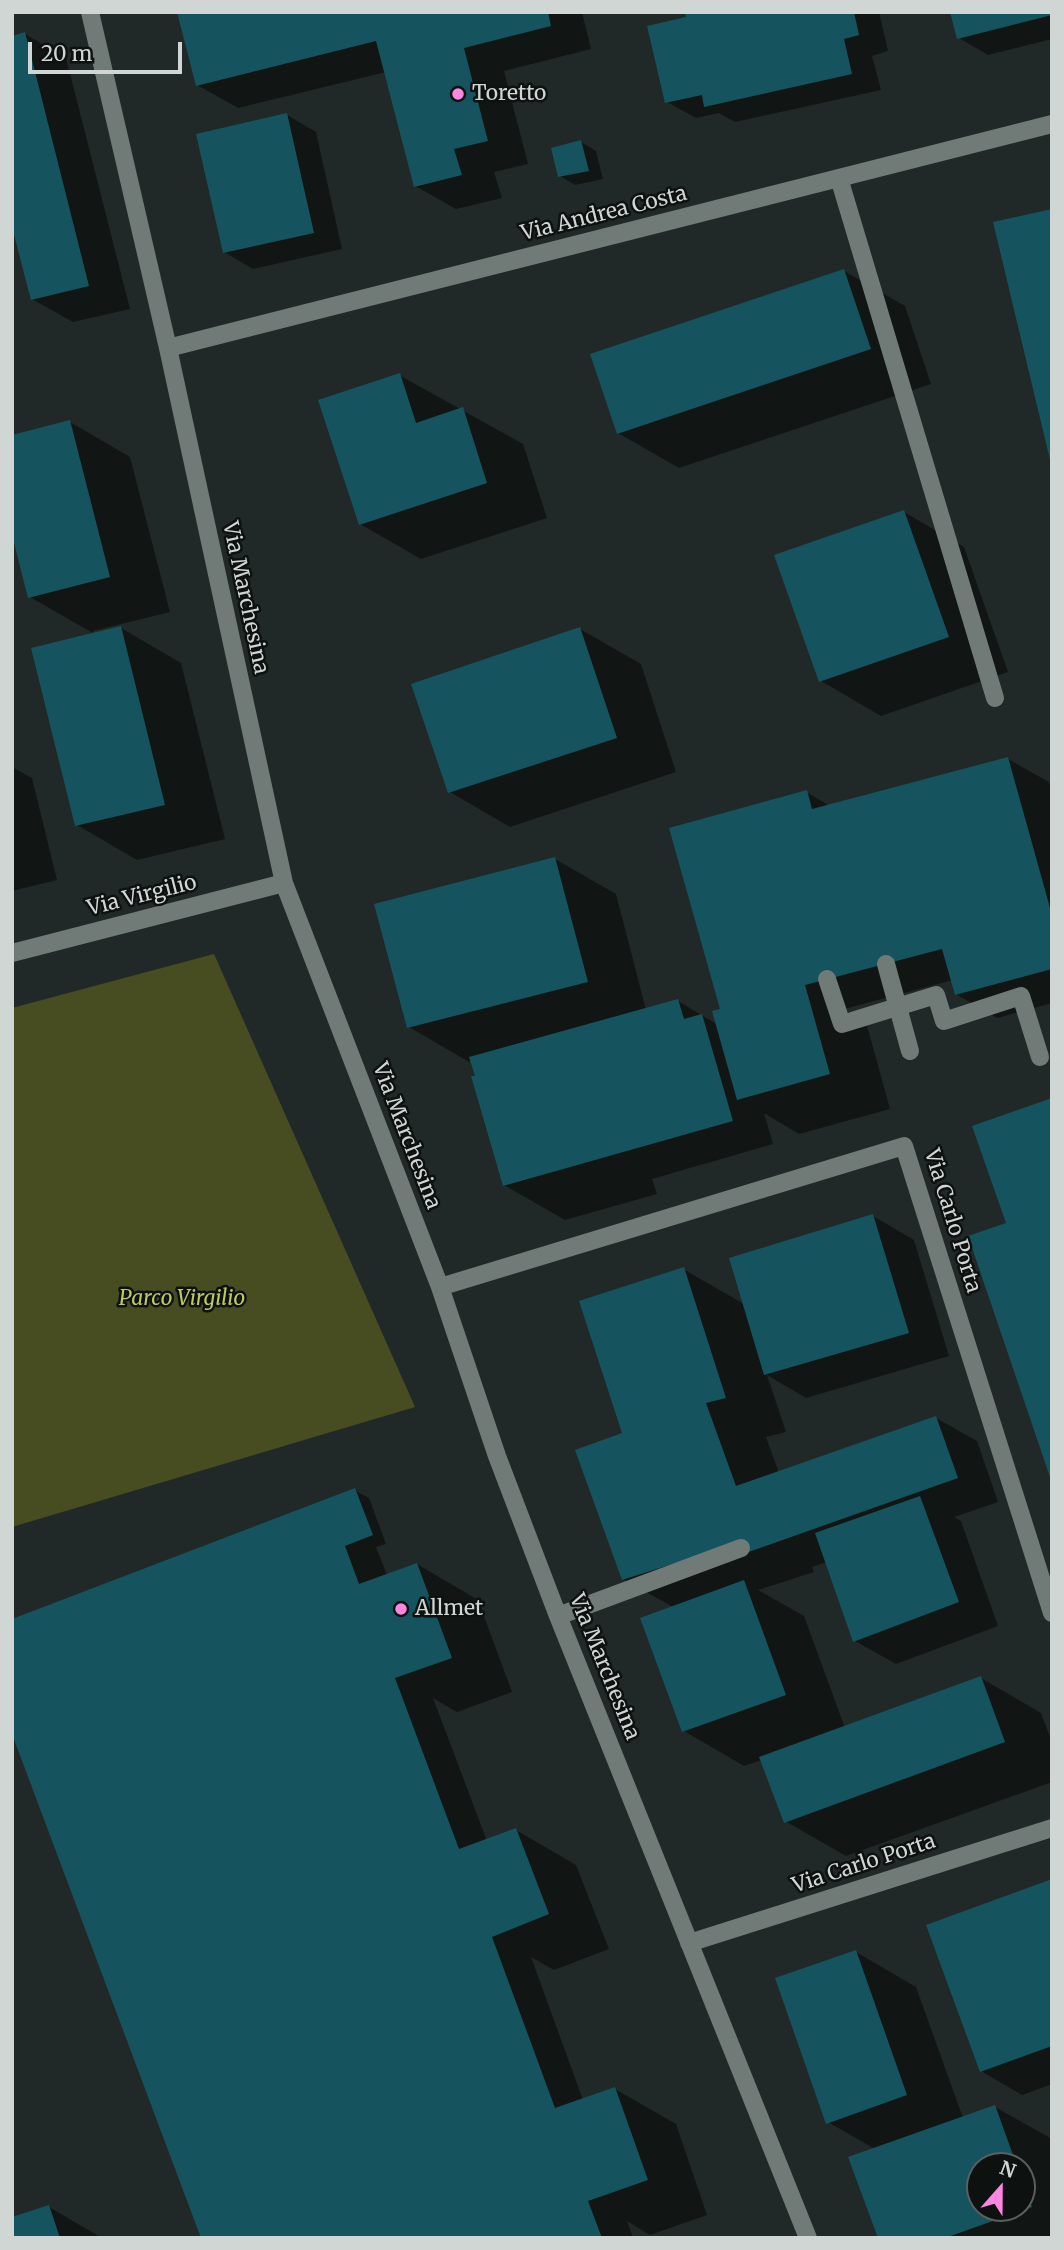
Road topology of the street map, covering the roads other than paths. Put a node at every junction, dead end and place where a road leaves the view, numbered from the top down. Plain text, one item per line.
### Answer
1 (90, 12) edge
2 (1052, 124) edge
3 (839, 178) junction
4 (168, 348) junction
5 (995, 698) dead end
6 (284, 883) junction
7 (12, 953) edge
8 (886, 964) dead end
9 (827, 979) dead end
10 (898, 1007) junction
11 (911, 1051) dead end
12 (1040, 1057) dead end
13 (440, 1287) junction
14 (741, 1548) dead end
15 (1052, 1613) edge
16 (558, 1616) junction
17 (1052, 1828) edge
18 (689, 1943) junction
19 (808, 2238) edge

1 - 4 street, Via Marchesina
2 - 3 street, Via Andrea Costa
3 - 4 street, Via Andrea Costa
3 - 5 street
4 - 6 street, Via Marchesina
6 - 7 street, Via Virgilio
6 - 13 street, Via Marchesina
8 - 10 street
9 - 10 street
10 - 11 street
10 - 12 street
13 - 15 street, Via Carlo Porta
13 - 16 street, Via Marchesina
14 - 16 street
16 - 18 street, Via Marchesina
17 - 18 street, Via Carlo Porta
18 - 19 street, Via Marchesina

